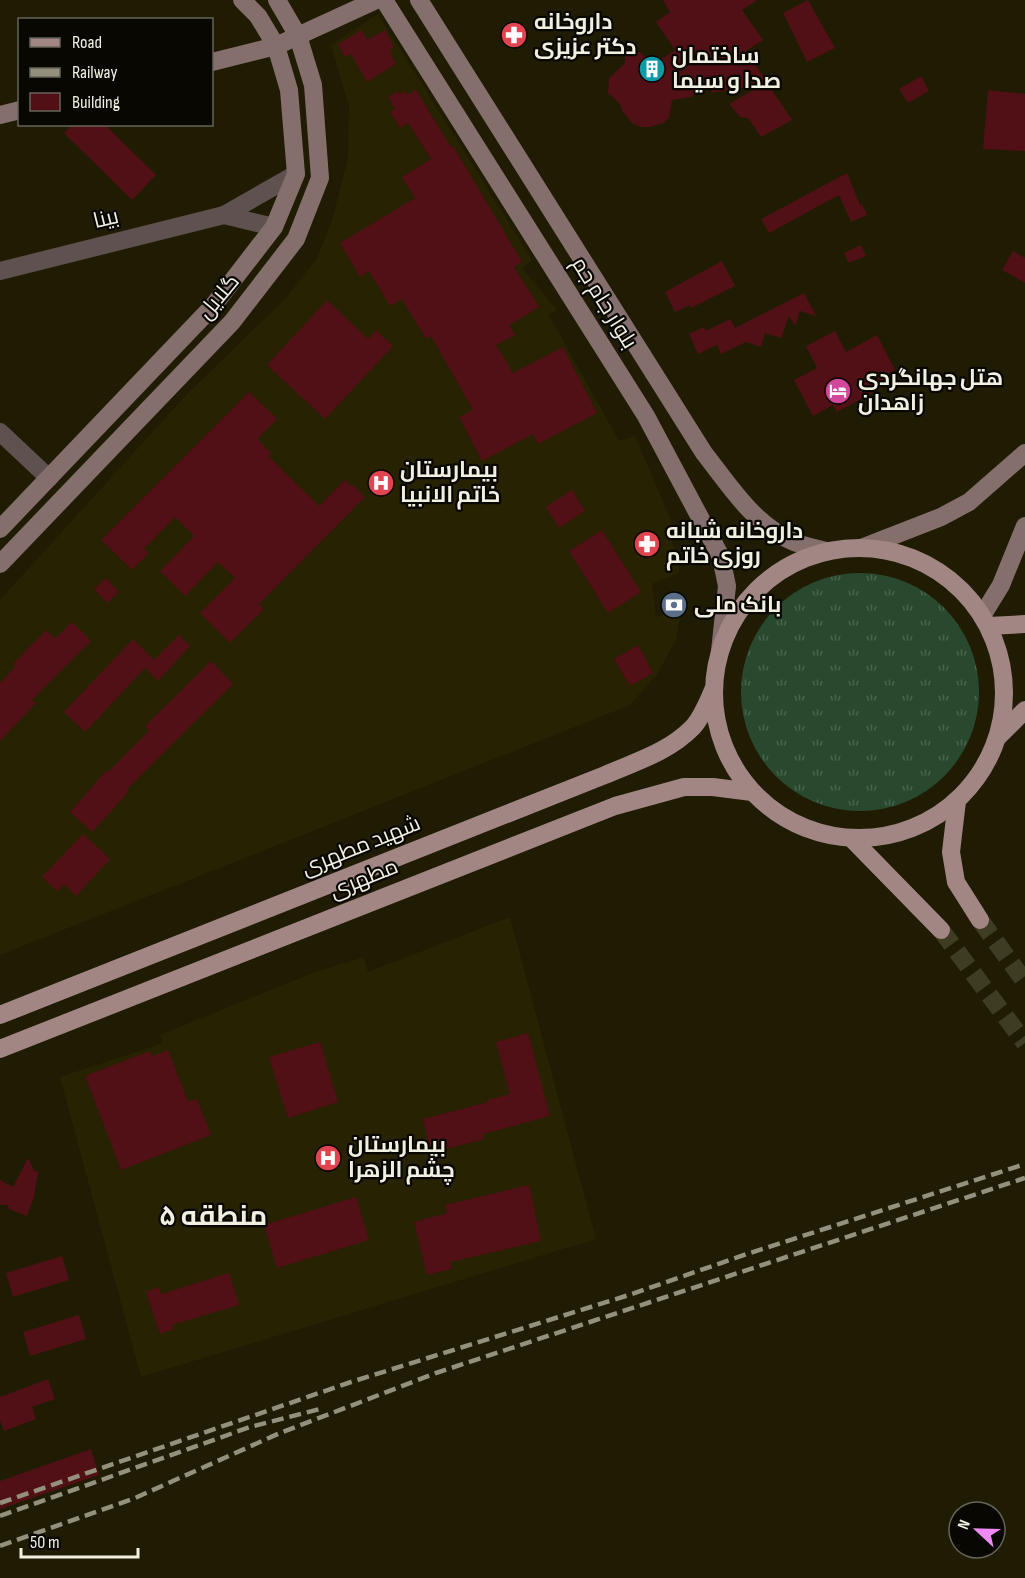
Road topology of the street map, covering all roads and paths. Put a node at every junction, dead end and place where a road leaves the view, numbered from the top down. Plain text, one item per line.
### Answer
1 (242, 0) edge
2 (277, 0) edge
3 (376, 0) edge
4 (384, 0) edge
5 (419, 0) edge
6 (298, 36) junction
7 (276, 46) junction
8 (213, 62) edge
9 (18, 110) edge
10 (0, 115) edge
11 (296, 174) junction
12 (224, 214) junction
13 (274, 227) junction
14 (0, 271) edge
15 (0, 432) edge
16 (1025, 453) edge
17 (49, 478) junction
18 (1025, 526) edge
19 (0, 529) edge
20 (864, 547) junction
21 (826, 551) junction
22 (0, 564) edge
23 (986, 621) junction
24 (1025, 624) edge
25 (720, 651) junction
26 (714, 688) junction
27 (1025, 710) edge
28 (998, 737) junction
29 (752, 792) junction
30 (957, 801) junction
31 (852, 839) junction
32 (980, 920) tunnel mouth
33 (941, 930) tunnel mouth
34 (0, 1015) edge
35 (0, 1049) edge

1 - 7 main road, گلایل
2 - 6 main road, گلایل
3 - 6 main road
4 - 25 main road, بلوار جام جم
5 - 21 main road, بلوار جام جم
6 - 7 main road
6 - 22 main road, گلایل
7 - 8 main road
7 - 11 main road, گلایل
9 - 10 main road
11 - 12 street
11 - 13 main road, گلایل
12 - 13 street
12 - 14 street, بینا
13 - 17 main road, گلایل
15 - 17 street
16 - 20 main road
17 - 19 main road, گلایل
18 - 23 main road
20 - 21 main road
20 - 23 main road
21 - 25 main road
23 - 24 main road
23 - 28 main road
25 - 26 main road
26 - 29 main road
26 - 34 main road, شهید مطهری
27 - 28 main road
28 - 30 main road
29 - 31 main road
29 - 35 main road, مطهری
30 - 31 main road
30 - 32 main road
31 - 33 main road

